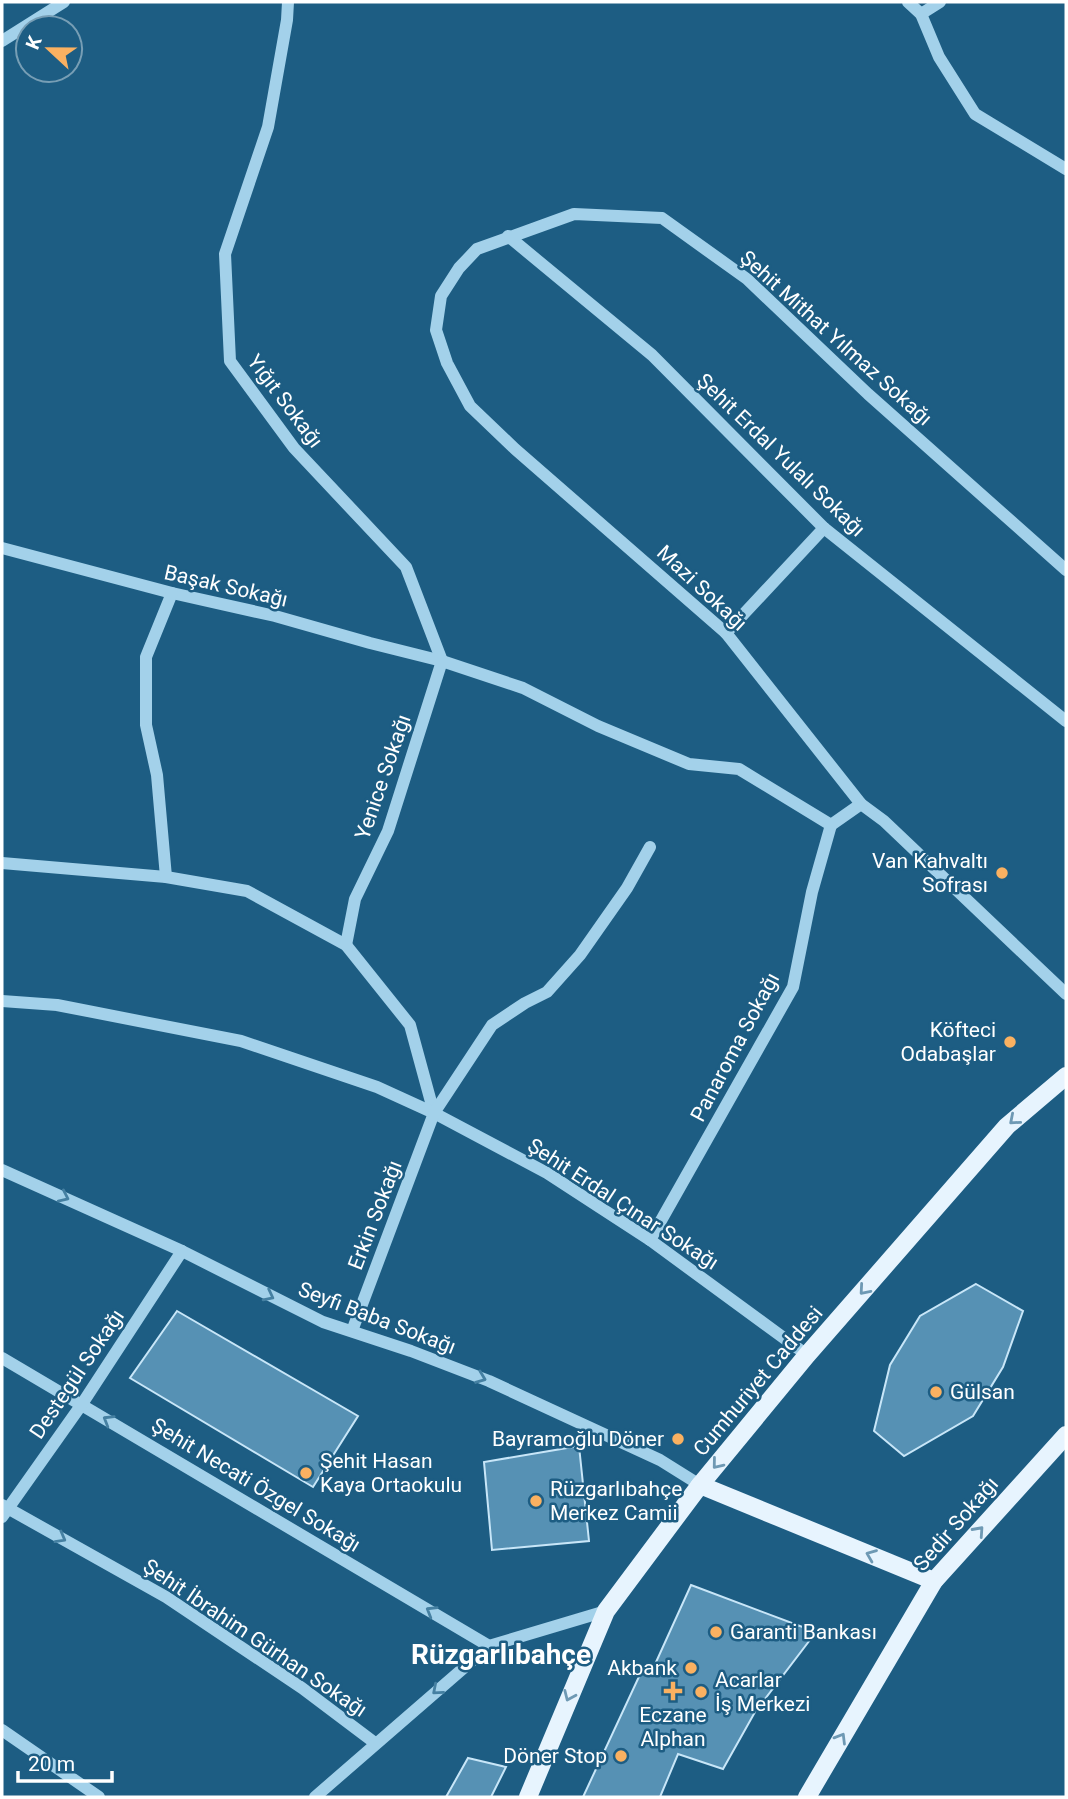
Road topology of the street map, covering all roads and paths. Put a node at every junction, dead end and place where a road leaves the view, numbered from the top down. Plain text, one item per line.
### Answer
1 (64, 2) edge
2 (288, 2) edge
3 (908, 2) edge
4 (940, 2) edge
5 (921, 14) junction
6 (2, 41) edge
7 (1066, 169) edge
8 (508, 236) junction
9 (824, 528) junction
10 (2, 548) edge
11 (1066, 570) edge
12 (172, 593) junction
13 (726, 633) junction
14 (442, 661) junction
15 (1066, 721) edge
16 (861, 804) junction
17 (831, 825) junction
18 (650, 847) dead end
19 (2, 863) edge
20 (166, 877) junction
21 (346, 946) junction
22 (1066, 994) edge
23 (2, 1001) edge
24 (1066, 1076) edge
25 (434, 1112) junction
26 (2, 1170) edge
27 (650, 1240) junction
28 (182, 1251) junction
29 (352, 1331) junction
30 (807, 1355) junction
31 (2, 1358) edge
32 (82, 1404) junction
33 (1066, 1435) edge
34 (701, 1485) junction
35 (3, 1510) edge
36 (934, 1581) junction
37 (606, 1611) junction
38 (489, 1646) junction
39 (2, 1730) edge
40 (375, 1743) junction
41 (99, 1797) edge
42 (316, 1797) edge
43 (528, 1797) edge
44 (807, 1797) edge

1 - 6 street
2 - 14 street, Yığıt Sokağı
3 - 5 street
4 - 5 street
5 - 7 street
8 - 9 street, Şehit Erdal Yulalı Sokağı
8 - 11 street, Şehit Mithat Yılmaz Sokağı
8 - 13 street, Mazi Sokağı
9 - 13 street
9 - 15 street, Şehit Erdal Yulalı Sokağı
10 - 12 street, Başak Sokağı
12 - 14 street, Başak Sokağı
12 - 20 street
13 - 16 street, Mazi Sokağı
14 - 17 street
14 - 21 street, Yenice Sokağı
16 - 17 street
16 - 22 street, Mazi Sokağı
17 - 27 street, Panaroma Sokağı
18 - 25 street, Erkin Sokağı
19 - 20 street
20 - 21 street
21 - 25 street
23 - 25 street, Şehit Erdal Çınar Sokağı
24 -> 30 main road, Cumhuriyet Caddesi
25 - 27 street, Şehit Erdal Çınar Sokağı
25 - 29 street, Erkin Sokağı
26 -> 28 street, Seyfi Baba Sokağı
27 - 30 street, Şehit Erdal Çınar Sokağı
28 -> 29 street, Seyfi Baba Sokağı
28 - 32 street, Destegül Sokağı
29 -> 34 street, Seyfi Baba Sokağı
30 -> 34 main road, Cumhuriyet Caddesi
31 - 32 street, Şehit Necati Özgel Sokağı
32 - 35 street, Destegül Sokağı
38 -> 32 street, Şehit Necati Özgel Sokağı
36 -> 33 main road, Sedir Sokağı
36 -> 34 main road
34 - 37 main road, Cumhuriyet Caddesi
35 -> 40 street, Şehit İbrahim Gürhan Sokağı
44 -> 36 main road, Sedir Sokağı
37 - 38 street
37 -> 43 main road, Cumhuriyet Caddesi
38 -> 40 street
39 - 41 street
40 - 42 street

